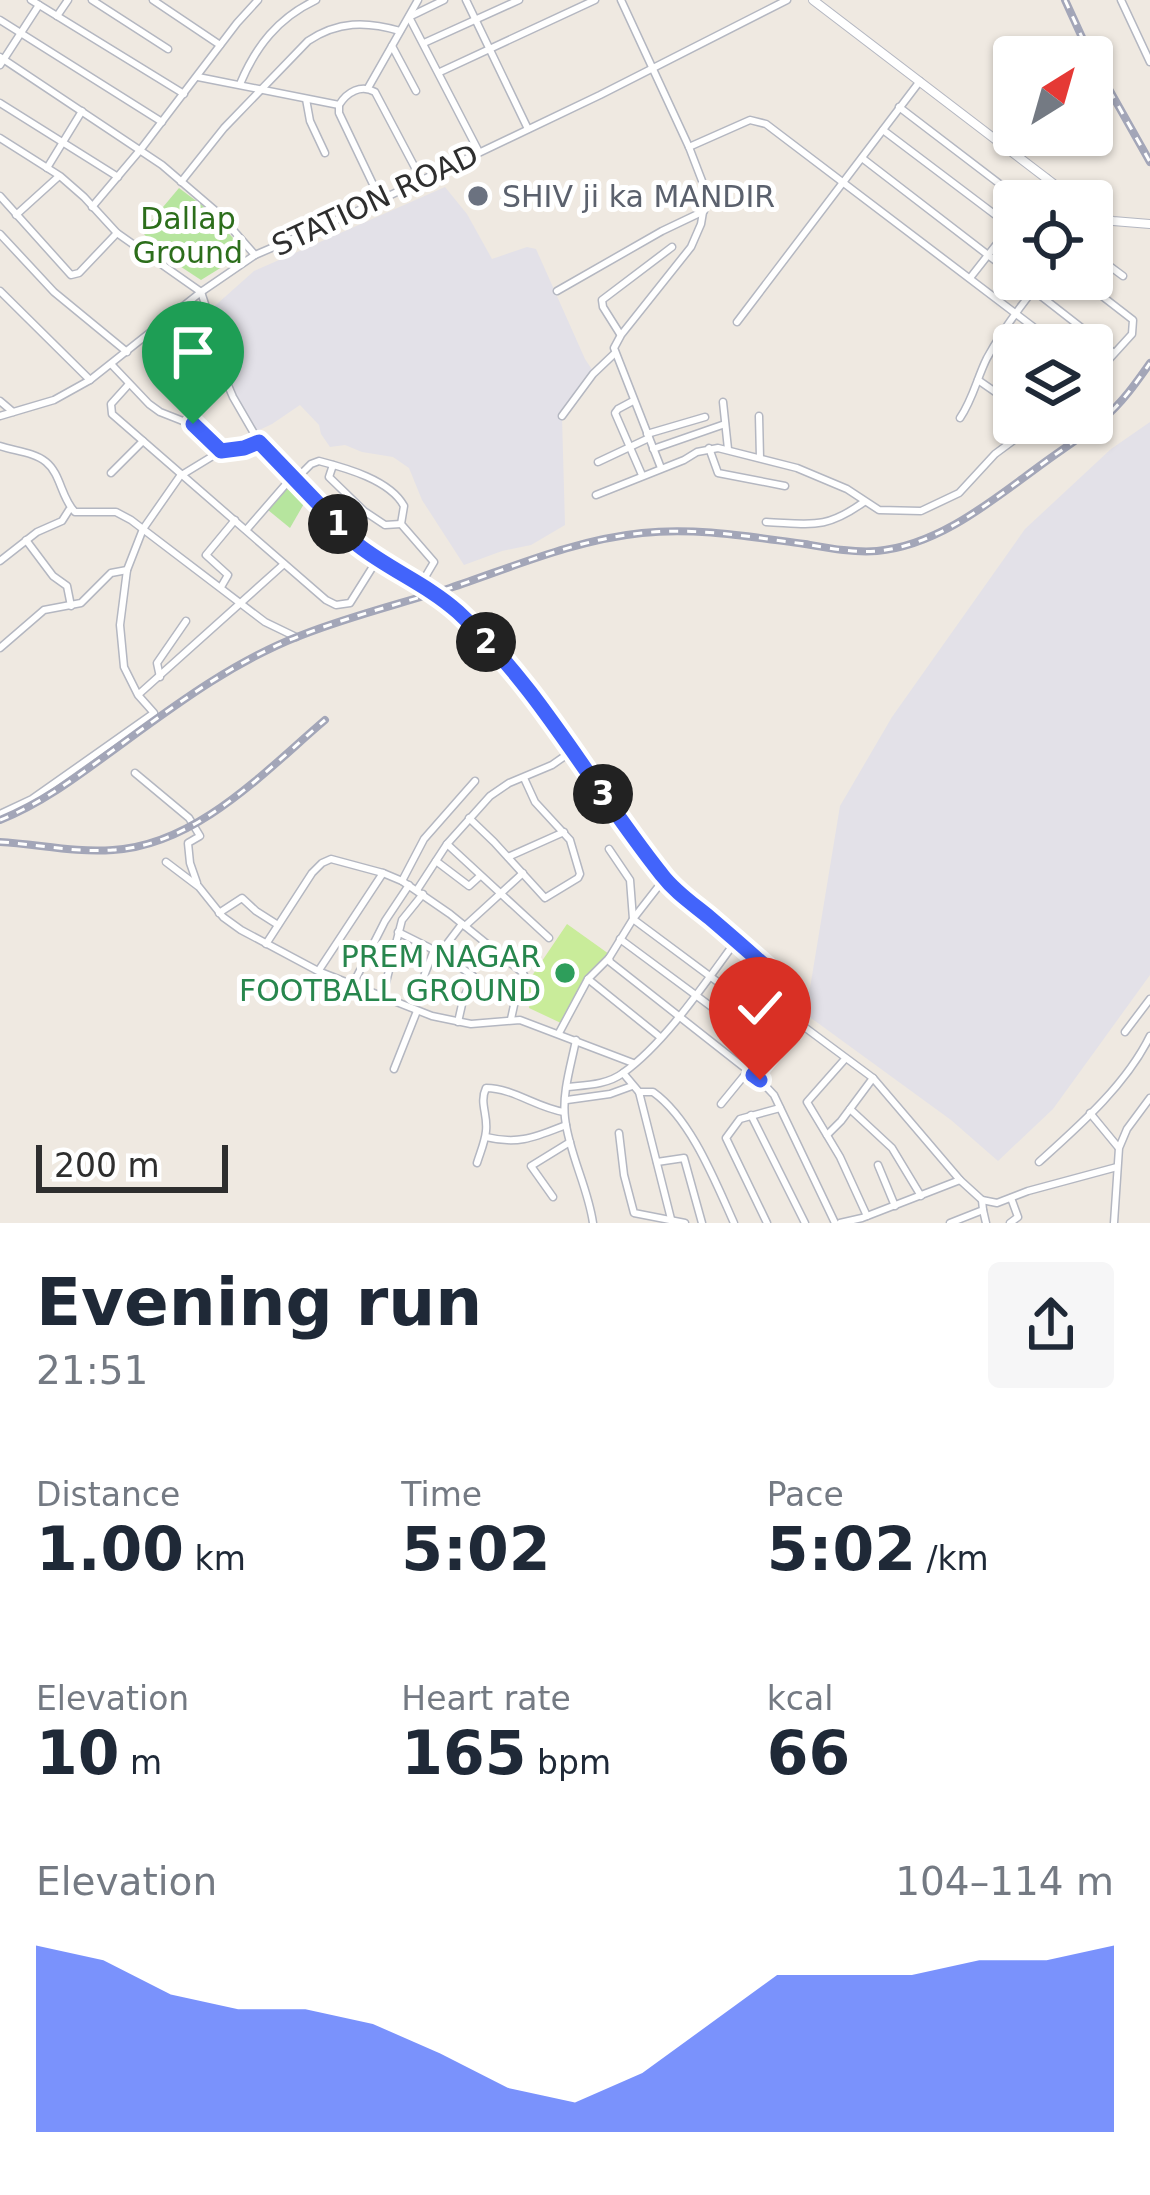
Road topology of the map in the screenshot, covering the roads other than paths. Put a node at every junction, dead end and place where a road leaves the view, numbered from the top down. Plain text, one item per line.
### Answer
1 (68, 0) edge
2 (92, 0) edge
3 (153, 0) edge
4 (258, 0) edge
5 (316, 0) edge
6 (444, 0) edge
7 (466, 0) edge
8 (519, 0) edge
9 (595, 0) edge
10 (621, 0) edge
11 (787, 0) edge
12 (813, 0) edge
13 (1121, 0) edge
14 (415, 1) edge
15 (35, 2) edge
16 (105, 4) edge
17 (57, 16) junction
18 (409, 17) junction
19 (0, 20) edge
20 (475, 20) junction
21 (400, 31) junction
22 (21, 32) junction
23 (423, 44) junction
24 (220, 45) junction
25 (392, 46) junction
26 (168, 49) dead end
27 (489, 49) junction
28 (1, 60) edge
29 (1150, 62) edge
30 (652, 70) junction
31 (439, 72) junction
32 (197, 77) junction
33 (920, 80) junction
34 (239, 85) junction
35 (368, 88) junction
36 (263, 90) junction
37 (416, 91) dead end
38 (184, 94) junction
39 (306, 98) junction
40 (0, 103) edge
41 (339, 105) junction
42 (899, 107) junction
43 (82, 111) junction
44 (163, 122) junction
45 (528, 129) junction
46 (883, 130) junction
47 (0, 138) edge
48 (63, 142) junction
49 (689, 147) junction
50 (141, 149) junction
51 (478, 152) junction
52 (326, 153) dead end
53 (862, 158) junction
54 (47, 168) junction
55 (60, 176) junction
56 (118, 177) junction
57 (1047, 178) joint
58 (421, 179) junction
59 (998, 180) edge
60 (1050, 180) edge
61 (182, 182) junction
62 (844, 182) junction
63 (0, 196) edge
64 (380, 199) junction
65 (92, 207) junction
66 (704, 211) junction
67 (993, 211) edge
68 (16, 214) junction
69 (1113, 221) edge
70 (1148, 224) edge
71 (662, 231) junction
72 (117, 233) junction
73 (0, 235) edge
74 (672, 247) junction
75 (993, 248) edge
76 (988, 254) junction
77 (255, 256) junction
78 (993, 258) edge
79 (681, 260) junction
80 (1113, 269) edge
81 (1123, 276) dead end
82 (970, 278) junction
83 (0, 291) edge
84 (556, 291) dead end
85 (201, 292) junction
86 (1026, 300) edge
87 (1046, 300) edge
88 (1107, 300) edge
89 (1015, 314) junction
90 (737, 322) dead end
91 (1029, 324) edge
92 (621, 335) junction
93 (127, 352) junction
94 (1114, 353) joint
95 (614, 354) junction
96 (111, 364) junction
97 (90, 380) junction
98 (979, 380) junction
99 (128, 385) junction
100 (993, 390) edge
101 (0, 401) edge
102 (633, 401) junction
103 (723, 402) dead end
104 (13, 412) junction
105 (0, 416) edge
106 (562, 416) dead end
107 (759, 416) dead end
108 (705, 417) dead end
109 (960, 418) dead end
110 (725, 424) junction
111 (648, 436) junction
112 (143, 441) junction
113 (259, 442) junction
114 (1009, 444) edge
115 (0, 446) edge
116 (630, 447) junction
117 (709, 448) junction
118 (653, 449) junction
119 (728, 449) junction
120 (221, 451) junction
121 (760, 458) junction
122 (598, 463) dead end
123 (333, 465) junction
124 (661, 468) junction
125 (111, 473) dead end
126 (642, 475) junction
127 (180, 476) junction
128 (294, 477) junction
129 (785, 486) dead end
130 (596, 495) dead end
131 (864, 502) junction
132 (68, 506) junction
133 (236, 520) junction
134 (766, 522) dead end
135 (400, 524) junction
136 (142, 529) junction
137 (247, 529) junction
138 (26, 540) junction
139 (376, 560) junction
140 (0, 561) edge
141 (284, 564) junction
142 (128, 570) junction
143 (424, 586) junction
144 (221, 587) junction
145 (241, 602) junction
146 (71, 606) junction
147 (186, 621) dead end
148 (296, 637) dead end
149 (0, 648) edge
150 (160, 677) junction
151 (138, 695) junction
152 (574, 749) junction
153 (135, 773) dead end
154 (524, 778) junction
155 (476, 781) dead end
156 (0, 814) edge
157 (469, 818) junction
158 (564, 832) junction
159 (447, 844) junction
160 (609, 849) dead end
161 (508, 857) junction
162 (436, 860) junction
163 (166, 862) dead end
164 (383, 873) junction
165 (523, 873) junction
166 (481, 875) junction
167 (665, 878) junction
168 (199, 887) junction
169 (413, 887) junction
170 (500, 893) junction
171 (219, 913) junction
172 (633, 919) junction
173 (463, 925) junction
174 (278, 926) junction
175 (398, 932) junction
176 (549, 938) dead end
177 (620, 939) junction
178 (736, 941) junction
179 (266, 944) junction
180 (437, 952) junction
181 (609, 958) junction
182 (318, 971) junction
183 (710, 976) junction
184 (588, 979) junction
185 (352, 986) junction
186 (418, 992) dead end
187 (694, 994) junction
188 (382, 996) junction
189 (1150, 999) edge
190 (417, 1011) junction
191 (678, 1018) junction
192 (511, 1019) junction
193 (795, 1020) junction
194 (458, 1022) junction
195 (1125, 1032) dead end
196 (559, 1033) junction
197 (786, 1033) junction
198 (660, 1036) junction
199 (1150, 1036) edge
200 (576, 1040) junction
201 (772, 1051) junction
202 (845, 1059) junction
203 (633, 1063) junction
204 (394, 1070) dead end
205 (623, 1073) junction
206 (751, 1073) junction
207 (873, 1078) junction
208 (567, 1088) junction
209 (636, 1089) junction
210 (1150, 1097) edge
211 (566, 1100) junction
212 (721, 1104) dead end
213 (780, 1108) junction
214 (850, 1109) junction
215 (564, 1112) junction
216 (1090, 1113) junction
217 (751, 1115) junction
218 (566, 1125) junction
219 (619, 1133) dead end
220 (827, 1135) junction
221 (485, 1137) junction
222 (570, 1142) junction
223 (1119, 1148) junction
224 (657, 1162) junction
225 (1040, 1162) dead end
226 (477, 1163) dead end
227 (878, 1165) dead end
228 (1117, 1167) junction
229 (960, 1180) junction
230 (922, 1196) junction
231 (553, 1197) dead end
232 (1011, 1198) junction
233 (982, 1205) junction
234 (895, 1206) junction
235 (867, 1216) junction
236 (671, 1219) junction
237 (1113, 1221) edge
238 (1101, 1222) edge
239 (593, 1223) edge
240 (685, 1223) edge
241 (702, 1223) edge
242 (734, 1223) edge
243 (767, 1223) edge
244 (805, 1223) edge
245 (837, 1223) edge
246 (950, 1223) edge
247 (986, 1223) edge
248 (1010, 1223) edge

1 - 17 street
2 - 16 street
3 - 24 street
4 - 24 street
5 - 34 street
6 - 18 street
7 - 20 street
8 - 20 street
9 - 27 street
10 - 30 street
11 - 30 street, STATION ROAD
12 - 33 street
13 - 29 street
14 - 18 street
15 - 17 street
15 - 22 street
16 - 26 street
17 - 38 street
18 - 21 street
18 - 23 street
19 - 22 street
20 - 23 street
20 - 27 street
21 - 25 street
21 - 36 street
22 - 28 street
22 - 44 street
23 - 31 street
24 - 32 street
25 - 35 street
25 - 37 street
27 - 31 street
27 - 45 street
28 - 43 street, STATION ROAD
30 - 45 street, STATION ROAD
30 - 49 street
31 - 51 street
32 - 34 street
32 - 38 street
33 - 42 street
33 - 57 street
34 - 36 street
35 - 41 street
35 - 58 street
36 - 39 street
36 - 61 street
38 - 44 street
39 - 41 street
39 - 52 street
40 - 48 street
41 - 64 street
42 - 46 street
42 - 59 street
43 - 48 street
43 - 50 street, STATION ROAD
44 - 50 street
45 - 51 street, STATION ROAD
46 - 53 street
46 - 67 street
47 - 54 street
48 - 54 street
48 - 56 street
49 - 62 street
49 - 66 street
50 - 56 street
50 - 61 street, STATION ROAD
51 - 58 street, STATION ROAD
53 - 62 street
53 - 76 street
54 - 55 street
55 - 65 street
55 - 68 street
56 - 65 street
57 - 60 street
58 - 64 street, STATION ROAD
61 - 77 street, STATION ROAD
62 - 82 street
62 - 90 street
63 - 68 street
64 - 77 street, STATION ROAD
65 - 72 street
66 - 71 street
66 - 79 street
68 - 72 street
69 - 70 street
71 - 74 street
71 - 84 street
72 - 85 street
73 - 93 street
74 - 79 street
74 - 92 street
75 - 76 street
76 - 78 street
76 - 82 street
77 - 85 street
79 - 92 street
80 - 81 street
82 - 89 street
83 - 97 street
85 - 93 street
85 - 113 street
86 - 89 street
87 - 94 street
88 - 94 street
89 - 91 street
89 - 98 street
92 - 95 street
93 - 96 street
95 - 102 street
95 - 106 street
96 - 97 street
96 - 99 street
97 - 104 street
98 - 100 street
98 - 109 street
99 - 112 street
99 - 120 street
101 - 104 street
102 - 111 street
102 - 116 street
103 - 110 street
104 - 105 street
107 - 121 street
108 - 111 street
110 - 118 street
110 - 119 street
111 - 116 street
111 - 118 street
112 - 125 street
112 - 127 street
113 - 120 street
113 - 128 street
114 - 131 street
115 - 132 street
116 - 122 street
116 - 126 street
117 - 119 street
117 - 124 street
117 - 129 street
118 - 124 street
119 - 121 street
120 - 127 street
121 - 131 street
123 - 128 street
123 - 135 street
123 - 135 street
124 - 126 street
126 - 130 street
127 - 133 street
127 - 136 street
128 - 137 street
128 - 139 street
131 - 134 street
132 - 136 street
132 - 138 street
133 - 137 street
133 - 144 street
135 - 143 street
136 - 142 street
136 - 144 street
137 - 141 street
138 - 140 street
138 - 146 street
139 - 141 street
139 - 143 street
141 - 145 street
142 - 146 street
142 - 151 street
143 - 152 street, bridge
144 - 145 street
145 - 148 street
145 - 150 street
146 - 149 street
147 - 150 street
150 - 151 street
151 - 156 street
152 - 154 street
152 - 167 street
153 - 168 street
154 - 157 street
154 - 158 street
155 - 169 street
157 - 159 street
157 - 161 street
158 - 161 street
158 - 165 street
159 - 162 street
159 - 166 street
160 - 172 street
161 - 165 street
162 - 166 street
162 - 169 street
163 - 168 street
164 - 169 street
164 - 174 street
164 - 182 street
165 - 170 street
166 - 170 street
167 - 172 street
167 - 178 street
168 - 171 street
169 - 173 street
169 - 175 street
169 - 185 street
170 - 173 street
170 - 176 street
171 - 174 street
171 - 179 street
172 - 177 street
172 - 183 street
173 - 180 street
173 - 192 street
174 - 179 street
175 - 180 street
175 - 188 street
177 - 181 street
177 - 187 street
178 - 183 street
178 - 193 street
179 - 182 street
180 - 186 street
180 - 194 street
181 - 184 street
181 - 191 street
182 - 185 street
183 - 187 street
183 - 197 street
184 - 196 street
184 - 198 street
185 - 188 street
187 - 191 street
187 - 201 street
188 - 190 street
189 - 195 street
190 - 194 street
190 - 204 street
191 - 198 street
191 - 206 street
192 - 194 street
192 - 196 street
193 - 197 street
193 - 202 street
196 - 200 street
197 - 201 street
198 - 203 street
199 - 216 street
200 - 203 street
200 - 208 street
201 - 206 street
202 - 207 street
202 - 220 street
203 - 205 street
205 - 208 street
205 - 209 street
206 - 212 street
206 - 213 street
207 - 214 street
207 - 229 street
208 - 211 street
209 - 211 street
209 - 224 street
209 - 242 street
210 - 223 street
211 - 215 street
213 - 217 street
213 - 245 street
214 - 220 street
214 - 230 street
215 - 218 street
215 - 221 street
216 - 223 street
216 - 225 street
217 - 243 street
217 - 244 street
218 - 221 street
218 - 222 street
219 - 236 street
220 - 235 street
221 - 226 street
222 - 231 street
222 - 239 street
223 - 228 street
224 - 236 street
224 - 241 street
227 - 234 street
228 - 232 street
228 - 237 street
229 - 230 street
229 - 233 street
230 - 234 street
232 - 233 street
232 - 248 street
233 - 246 street
233 - 247 street
234 - 235 street
235 - 245 street
236 - 240 street
237 - 238 street

